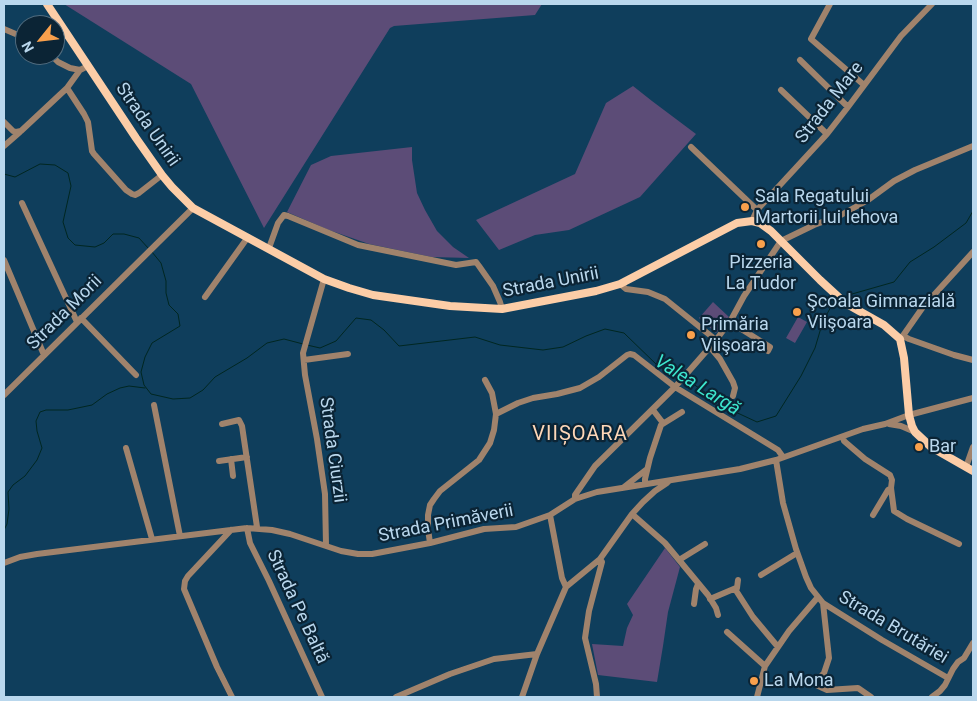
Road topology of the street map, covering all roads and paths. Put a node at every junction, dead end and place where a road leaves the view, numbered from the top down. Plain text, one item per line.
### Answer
1 (48, 4) edge
2 (830, 4) edge
3 (932, 4) edge
4 (800, 60) dead end
5 (64, 65) edge
6 (88, 66) junction
7 (80, 70) junction
8 (864, 85) junction
9 (67, 88) junction
10 (781, 90) dead end
11 (848, 107) junction
12 (4, 122) edge
13 (20, 131) junction
14 (827, 134) junction
15 (4, 146) edge
16 (973, 146) edge
17 (691, 147) dead end
18 (162, 175) junction
19 (22, 203) dead end
20 (193, 208) junction
21 (757, 210) junction
22 (752, 221) junction
23 (248, 238) junction
24 (781, 241) junction
25 (269, 248) junction
26 (973, 252) edge
27 (4, 260) edge
28 (324, 279) junction
29 (620, 284) junction
30 (205, 297) dead end
31 (502, 309) junction
32 (79, 320) junction
33 (730, 322) junction
34 (901, 337) junction
35 (716, 340) junction
36 (710, 347) junction
37 (768, 351) dead end
38 (348, 354) dead end
39 (44, 355) junction
40 (304, 360) junction
41 (973, 360) edge
42 (136, 375) dead end
43 (485, 380) dead end
44 (677, 385) junction
45 (4, 395) edge
46 (733, 396) dead end
47 (973, 399) edge
48 (154, 405) dead end
49 (653, 410) junction
50 (682, 412) dead end
51 (496, 414) junction
52 (909, 414) junction
53 (663, 423) junction
54 (222, 424) dead end
55 (885, 424) junction
56 (915, 432) junction
57 (843, 437) junction
58 (973, 447) edge
59 (126, 448) dead end
60 (247, 457) junction
61 (231, 459) junction
62 (779, 459) junction
63 (219, 461) dead end
64 (648, 468) junction
65 (970, 469) edge
66 (234, 476) dead end
67 (669, 481) junction
68 (645, 484) junction
69 (623, 488) junction
70 (891, 488) junction
71 (575, 499) junction
72 (632, 514) junction
73 (550, 515) junction
74 (873, 515) dead end
75 (247, 528) junction
76 (258, 528) junction
77 (231, 530) junction
78 (180, 536) junction
79 (152, 539) junction
80 (430, 543) junction
81 (705, 544) dead end
82 (959, 544) dead end
83 (326, 545) junction
84 (797, 553) junction
85 (600, 559) junction
86 (679, 560) junction
87 (4, 563) edge
88 (761, 574) dead end
89 (738, 580) dead end
90 (698, 584) junction
91 (566, 587) junction
92 (735, 589) junction
93 (818, 597) junction
94 (710, 599) junction
95 (694, 604) dead end
96 (823, 604) junction
97 (718, 616) dead end
98 (727, 632) dead end
99 (973, 643) edge
100 (778, 647) junction
101 (537, 654) junction
102 (765, 666) junction
103 (948, 678) junction
104 (831, 690) junction
105 (232, 697) edge
106 (322, 697) edge
107 (396, 697) edge
108 (522, 697) edge
109 (597, 697) edge
110 (757, 697) edge
111 (829, 697) edge
112 (871, 697) edge
113 (932, 697) edge

1 - 6 main road, Strada Unirii
2 - 8 street
3 - 8 street, Strada Mare
4 - 11 street
5 - 7 street
6 - 7 street
6 - 18 main road, Strada Unirii
7 - 9 street
8 - 11 street, Strada Mare
9 - 13 street
9 - 18 street
10 - 14 street
11 - 14 street, Strada Mare
12 - 13 street
13 - 15 street
14 - 21 street, Strada Mare
16 - 24 street
17 - 21 street
18 - 20 main road, Strada Unirii
19 - 32 street
20 - 23 main road, Strada Unirii
20 - 32 street, Strada Morii
21 - 22 street, Strada Mare
22 - 24 main road
22 - 29 main road, Strada Unirii
23 - 25 main road, Strada Unirii
23 - 30 street
24 - 33 street
24 - 34 main road
25 - 28 main road, Strada Unirii
25 - 31 street
26 - 34 street
27 - 39 street
28 - 31 main road, Strada Unirii
28 - 40 street, Strada Ciurzii
29 - 31 main road, Strada Unirii
29 - 35 street
32 - 39 street, Strada Morii
32 - 42 street
33 - 35 street
33 - 37 street
34 - 41 street
34 - 52 main road
35 - 36 street
36 - 44 street
36 - 46 street
38 - 40 street
39 - 45 street, Strada Morii
40 - 83 street, Strada Ciurzii
43 - 51 street
44 - 49 street
44 - 51 street
44 - 62 street
47 - 52 street, Strada Primăverii
48 - 78 street
49 - 53 street
49 - 71 street
50 - 53 street
51 - 80 street
52 - 55 street, Strada Primăverii
52 - 56 main road
53 - 64 street
54 - 60 street
55 - 56 street
55 - 57 street, Strada Primăverii
56 - 65 main road
57 - 62 street, Strada Primăverii
57 - 70 street
58 - 65 street
59 - 79 street
60 - 61 street
60 - 76 street
61 - 63 street
61 - 66 street
62 - 67 street, Strada Primăverii
62 - 84 street
64 - 68 street
64 - 69 street
67 - 68 street, Strada Primăverii
67 - 72 street
68 - 69 street, Strada Primăverii
69 - 71 street, Strada Primăverii
70 - 74 street
70 - 82 street
71 - 73 street, Strada Primăverii
72 - 85 street
72 - 86 street
73 - 80 street, Strada Primăverii
73 - 91 street
75 - 76 street, Strada Primăverii
75 - 77 street, Strada Primăverii
75 - 106 street, Strada Pe Baltă
76 - 83 street, Strada Primăverii
77 - 78 street, Strada Primăverii
77 - 105 street
78 - 79 street, Strada Primăverii
79 - 87 street, Strada Primăverii
80 - 83 street, Strada Primăverii
81 - 86 street
84 - 88 street
84 - 93 street
85 - 91 street
85 - 109 street
86 - 90 street
89 - 92 street
90 - 94 street
90 - 95 street
91 - 101 street
92 - 94 street
92 - 100 street
93 - 96 street
93 - 100 street
94 - 97 street
96 - 103 street, Strada Brutăriei
96 - 104 street
98 - 102 street
99 - 103 street
100 - 102 street
101 - 107 street
101 - 108 street
102 - 110 street
103 - 113 street
104 - 111 street
104 - 112 street

